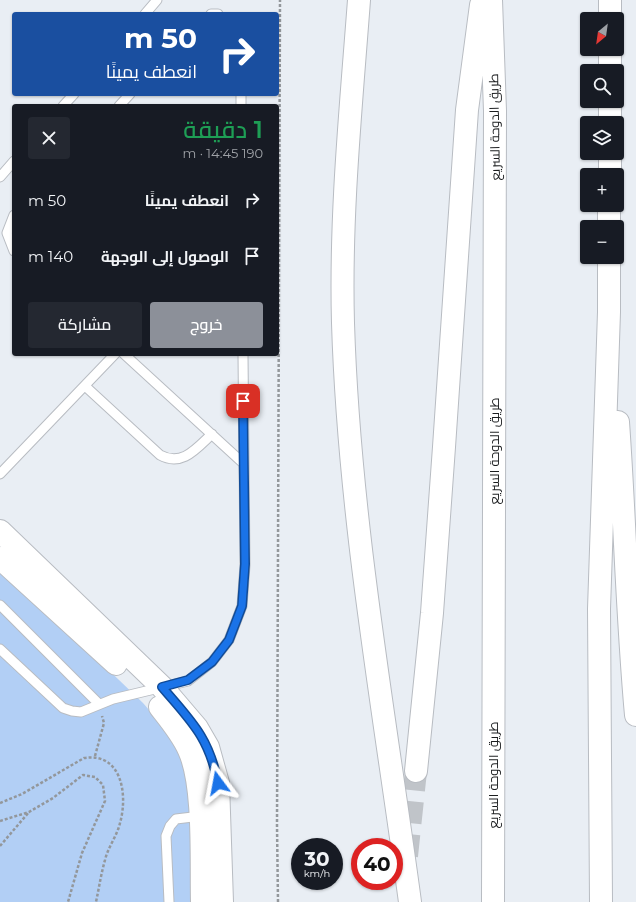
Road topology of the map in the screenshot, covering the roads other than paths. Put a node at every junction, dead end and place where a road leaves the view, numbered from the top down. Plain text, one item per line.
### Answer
1 (157, 0) edge
2 (359, 0) edge
3 (482, 0) edge
4 (491, 0) edge
5 (610, 0) edge
6 (147, 12) edge
7 (610, 12) edge
8 (72, 96) edge
9 (128, 96) edge
10 (65, 104) edge
11 (121, 104) edge
12 (12, 163) edge
13 (0, 177) edge
14 (12, 220) edge
15 (12, 246) edge
16 (609, 264) edge
17 (609, 312) junction
18 (114, 356) edge
19 (126, 356) edge
20 (243, 356) edge
21 (85, 386) junction
22 (212, 434) junction
23 (244, 464) junction
24 (0, 474) edge
25 (0, 531) edge
26 (0, 558) edge
27 (0, 605) edge
28 (0, 649) edge
29 (153, 689) junction
30 (99, 704) junction
31 (636, 714) edge
32 (416, 771) tunnel mouth
33 (209, 816) junction
34 (169, 902) edge
35 (202, 902) edge
36 (222, 902) edge
37 (410, 902) edge
38 (493, 902) edge
39 (601, 902) edge

1 - 6 lane
2 - 37 main road
3 - 32 main road
4 - 38 main road, طريق الدوحة السريع
5 - 7 main road
8 - 10 lane
9 - 11 lane
12 - 13 lane
14 - 15 lane
16 - 17 main road
17 - 31 main road
17 - 39 main road
18 - 21 lane
19 - 22 lane
20 - 23 lane
21 - 22 lane
21 - 24 lane
22 - 23 lane
23 - 29 lane
25 - 29 main road
26 - 29 main road
27 - 30 lane
28 - 30 lane
29 - 30 lane
29 - 33 main road
33 - 34 lane
33 - 35 main road
33 - 36 main road

